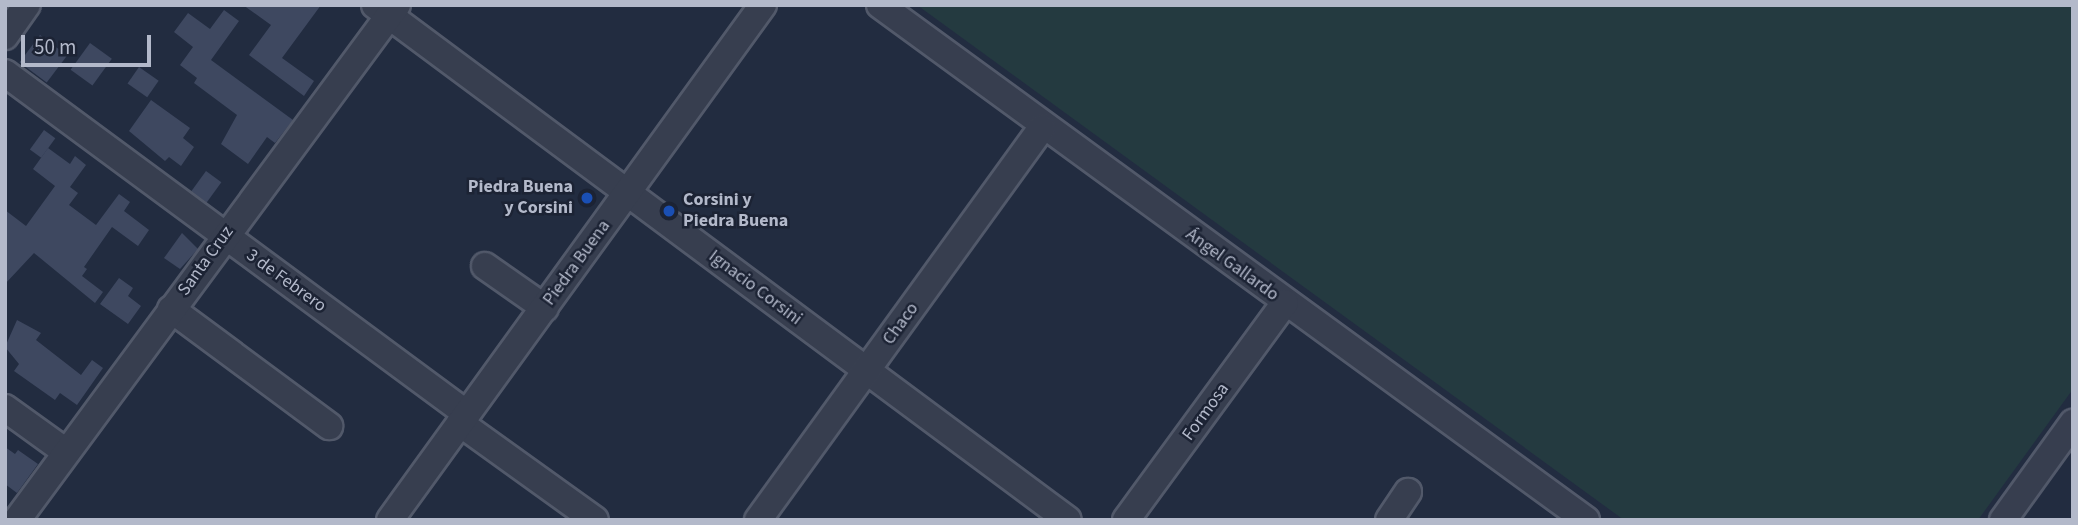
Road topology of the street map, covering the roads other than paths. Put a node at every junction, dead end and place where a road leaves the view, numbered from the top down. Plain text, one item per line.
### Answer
1 (27, 5) edge
2 (763, 5) edge
3 (880, 5) edge
4 (387, 9) edge
5 (5, 36) edge
6 (5, 73) edge
7 (1042, 128) junction
8 (627, 194) junction
9 (224, 236) junction
10 (485, 266) dead end
11 (1285, 303) junction
12 (545, 308) junction
13 (171, 309) junction
14 (867, 371) junction
15 (5, 408) edge
16 (463, 418) junction
17 (2073, 423) edge
18 (328, 425) dead end
19 (66, 452) junction
20 (1408, 492) dead end
21 (17, 520) edge
22 (390, 520) edge
23 (595, 520) edge
24 (758, 520) edge
25 (1068, 520) edge
26 (1126, 520) edge
27 (1389, 520) edge
28 (1587, 520) edge
29 (2003, 520) edge

1 - 5 street
2 - 8 street, Piedra Buena
3 - 7 street, Ángel Gallardo
4 - 8 street, Ignacio Corsini
4 - 9 street, Santa Cruz
6 - 9 street, 3 de Febrero
7 - 11 street, Ángel Gallardo
7 - 14 street, Chaco
8 - 12 street, Piedra Buena
8 - 14 street, Ignacio Corsini
9 - 13 street, Santa Cruz
9 - 16 street, 3 de Febrero
10 - 12 street
11 - 26 street, Formosa
11 - 28 street, Ángel Gallardo
12 - 16 street, Piedra Buena
13 - 18 street
13 - 19 street, Santa Cruz
14 - 24 street, Chaco
14 - 25 street, Ignacio Corsini
15 - 19 street
16 - 22 street, Piedra Buena
16 - 23 street, 3 de Febrero
17 - 29 street
19 - 21 street, Santa Cruz
20 - 27 street

